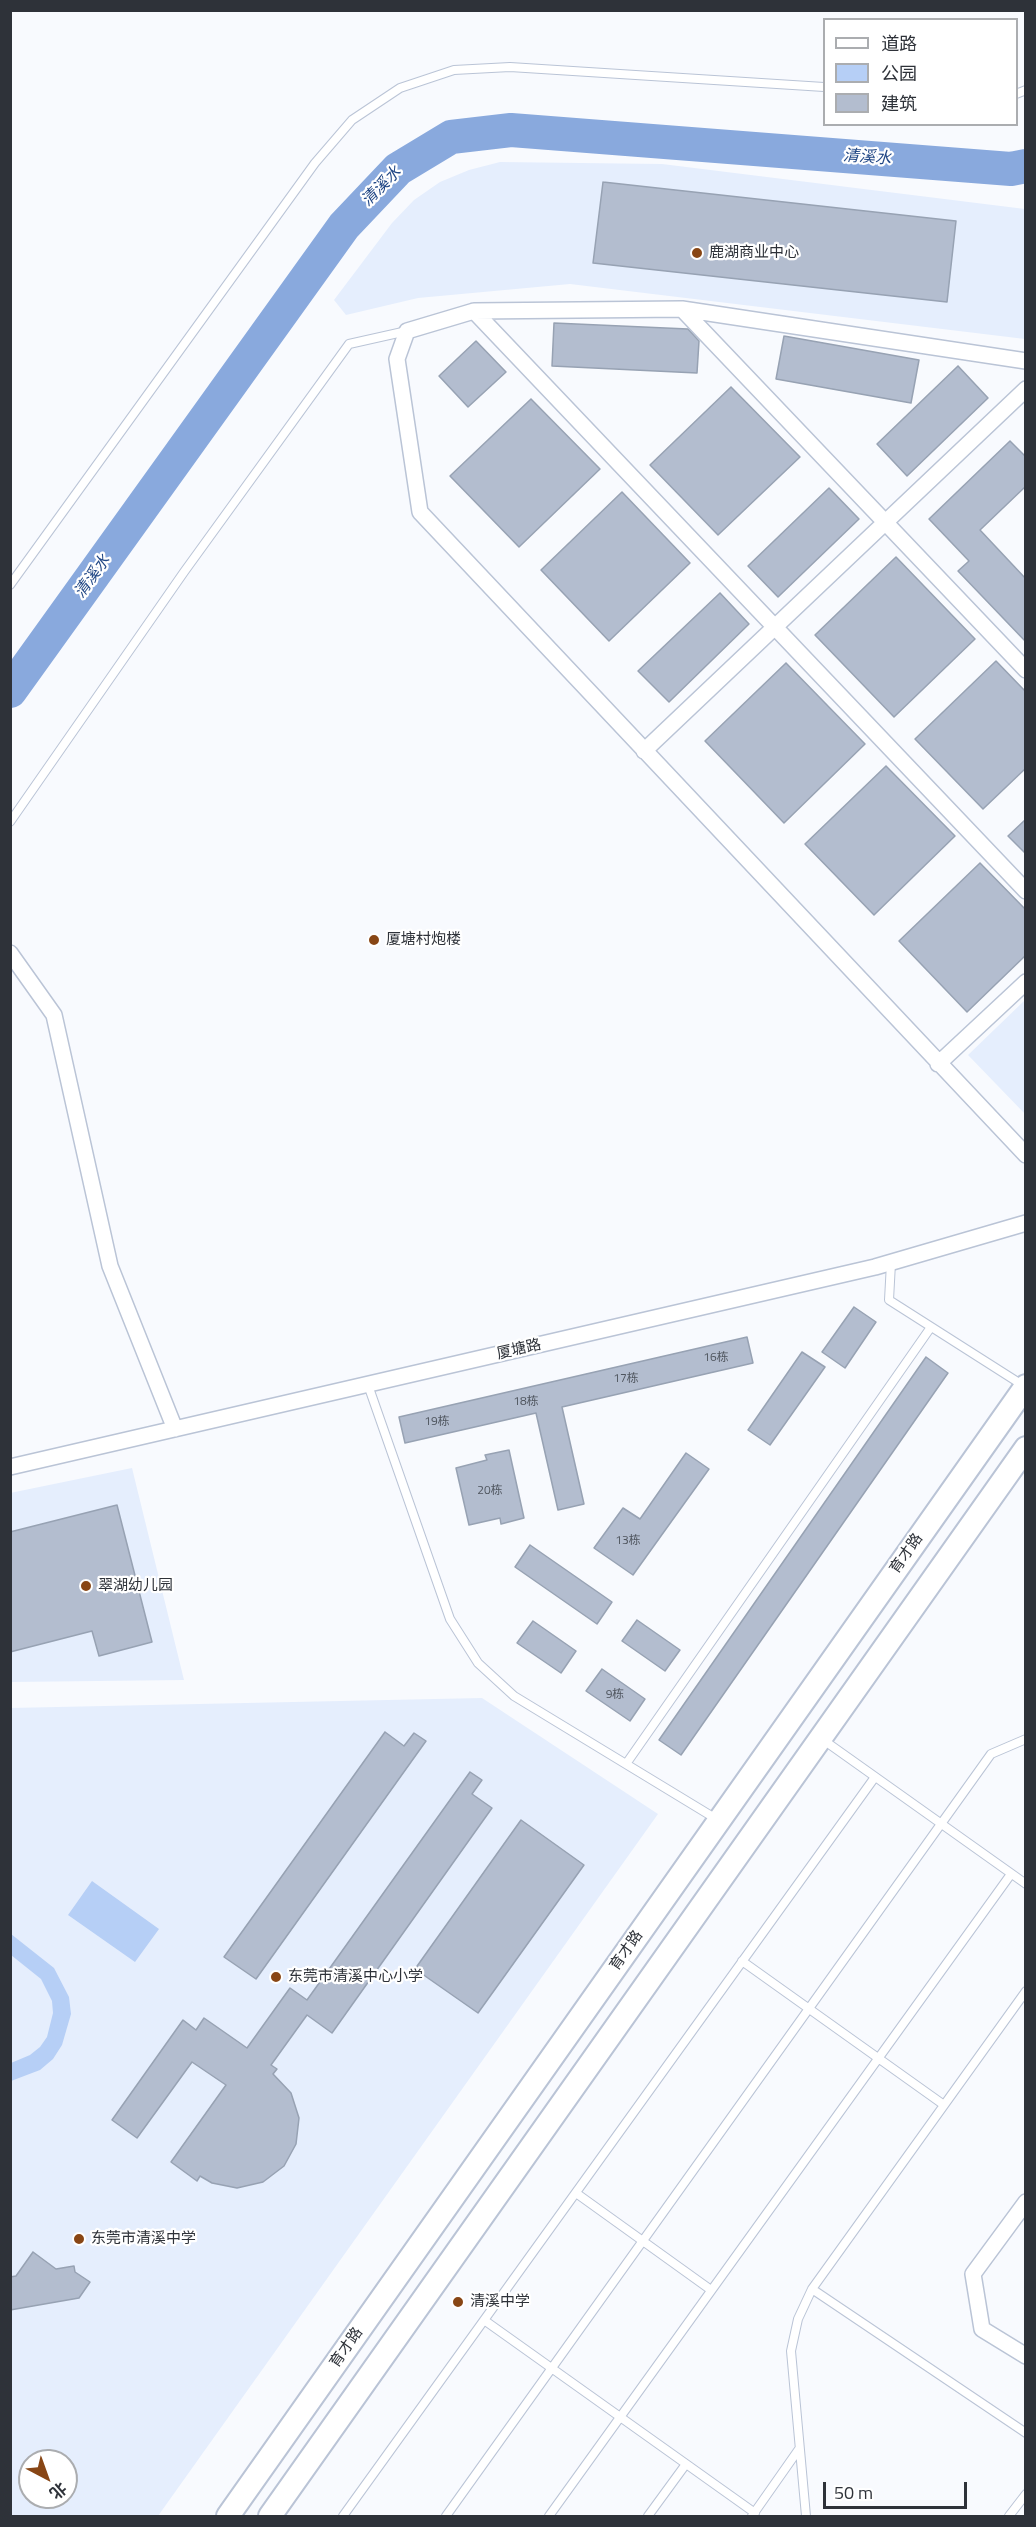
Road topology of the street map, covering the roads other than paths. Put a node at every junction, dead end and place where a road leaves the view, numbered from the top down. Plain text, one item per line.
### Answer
1 (823, 87) edge
2 (682, 309) junction
3 (474, 311) junction
4 (406, 331) junction
5 (1026, 361) edge
6 (1026, 389) edge
7 (885, 522) junction
8 (10, 585) edge
9 (775, 627) junction
10 (1026, 670) edge
11 (644, 751) junction
12 (10, 822) edge
13 (1026, 891) edge
14 (10, 953) edge
15 (1026, 982) edge
16 (938, 1064) junction
17 (1026, 1155) edge
18 (1026, 1223) edge
19 (891, 1263) junction
20 (931, 1327) junction
21 (368, 1384) junction
22 (1025, 1386) edge
23 (175, 1429) junction
24 (1026, 1449) edge
25 (10, 1467) edge
26 (821, 1738) junction
27 (1026, 1739) edge
28 (626, 1764) junction
29 (875, 1777) junction
30 (719, 1821) junction
31 (943, 1825) junction
32 (1011, 1874) junction
33 (1026, 1884) edge
34 (742, 1961) junction
35 (1026, 1991) edge
36 (810, 2010) junction
37 (878, 2058) junction
38 (944, 2105) junction
39 (576, 2193) junction
40 (1026, 2202) edge
41 (643, 2242) junction
42 (812, 2289) junction
43 (711, 2290) junction
44 (484, 2320) junction
45 (1026, 2356) edge
46 (552, 2368) junction
47 (621, 2417) junction
48 (1026, 2433) edge
49 (799, 2449) junction
50 (686, 2464) junction
51 (1026, 2494) edge
52 (753, 2515) edge
53 (228, 2517) edge
54 (270, 2517) edge
55 (343, 2517) edge
56 (446, 2517) edge
57 (549, 2517) edge
58 (648, 2517) edge
59 (806, 2517) edge
60 (1009, 2517) edge

1 - 8 lane
2 - 3 street
2 - 5 street
2 - 7 street
3 - 4 street
3 - 9 street
4 - 11 street
4 - 12 lane
6 - 7 street
7 - 9 street
7 - 10 street
9 - 11 street
9 - 13 street
11 - 16 street
14 - 23 street
15 - 16 street
16 - 17 street
18 - 19 street, 厦塘路
19 - 20 lane
19 - 21 street, 厦塘路
20 - 22 lane
20 - 28 lane
21 - 23 street, 厦塘路
21 - 28 lane
22 - 30 main road, 育才路
23 - 25 street, 厦塘路
24 - 26 main road
26 - 29 lane
26 - 54 main road
27 - 31 lane
28 - 30 lane
29 - 31 lane
29 - 34 lane
30 - 53 main road, 育才路
31 - 32 lane
31 - 36 lane
32 - 33 lane
32 - 37 lane
34 - 36 lane
34 - 39 lane
35 - 38 lane
36 - 37 lane
36 - 41 lane
37 - 38 lane
37 - 43 lane
38 - 42 lane
39 - 41 lane
39 - 44 lane
40 - 45 street
41 - 43 lane
41 - 46 lane
42 - 48 lane
42 - 49 lane
43 - 47 lane
44 - 46 lane
44 - 55 lane
46 - 47 lane
46 - 56 lane
47 - 50 lane
47 - 57 lane
49 - 52 lane
49 - 59 lane
50 - 52 lane
50 - 58 lane
51 - 60 lane

